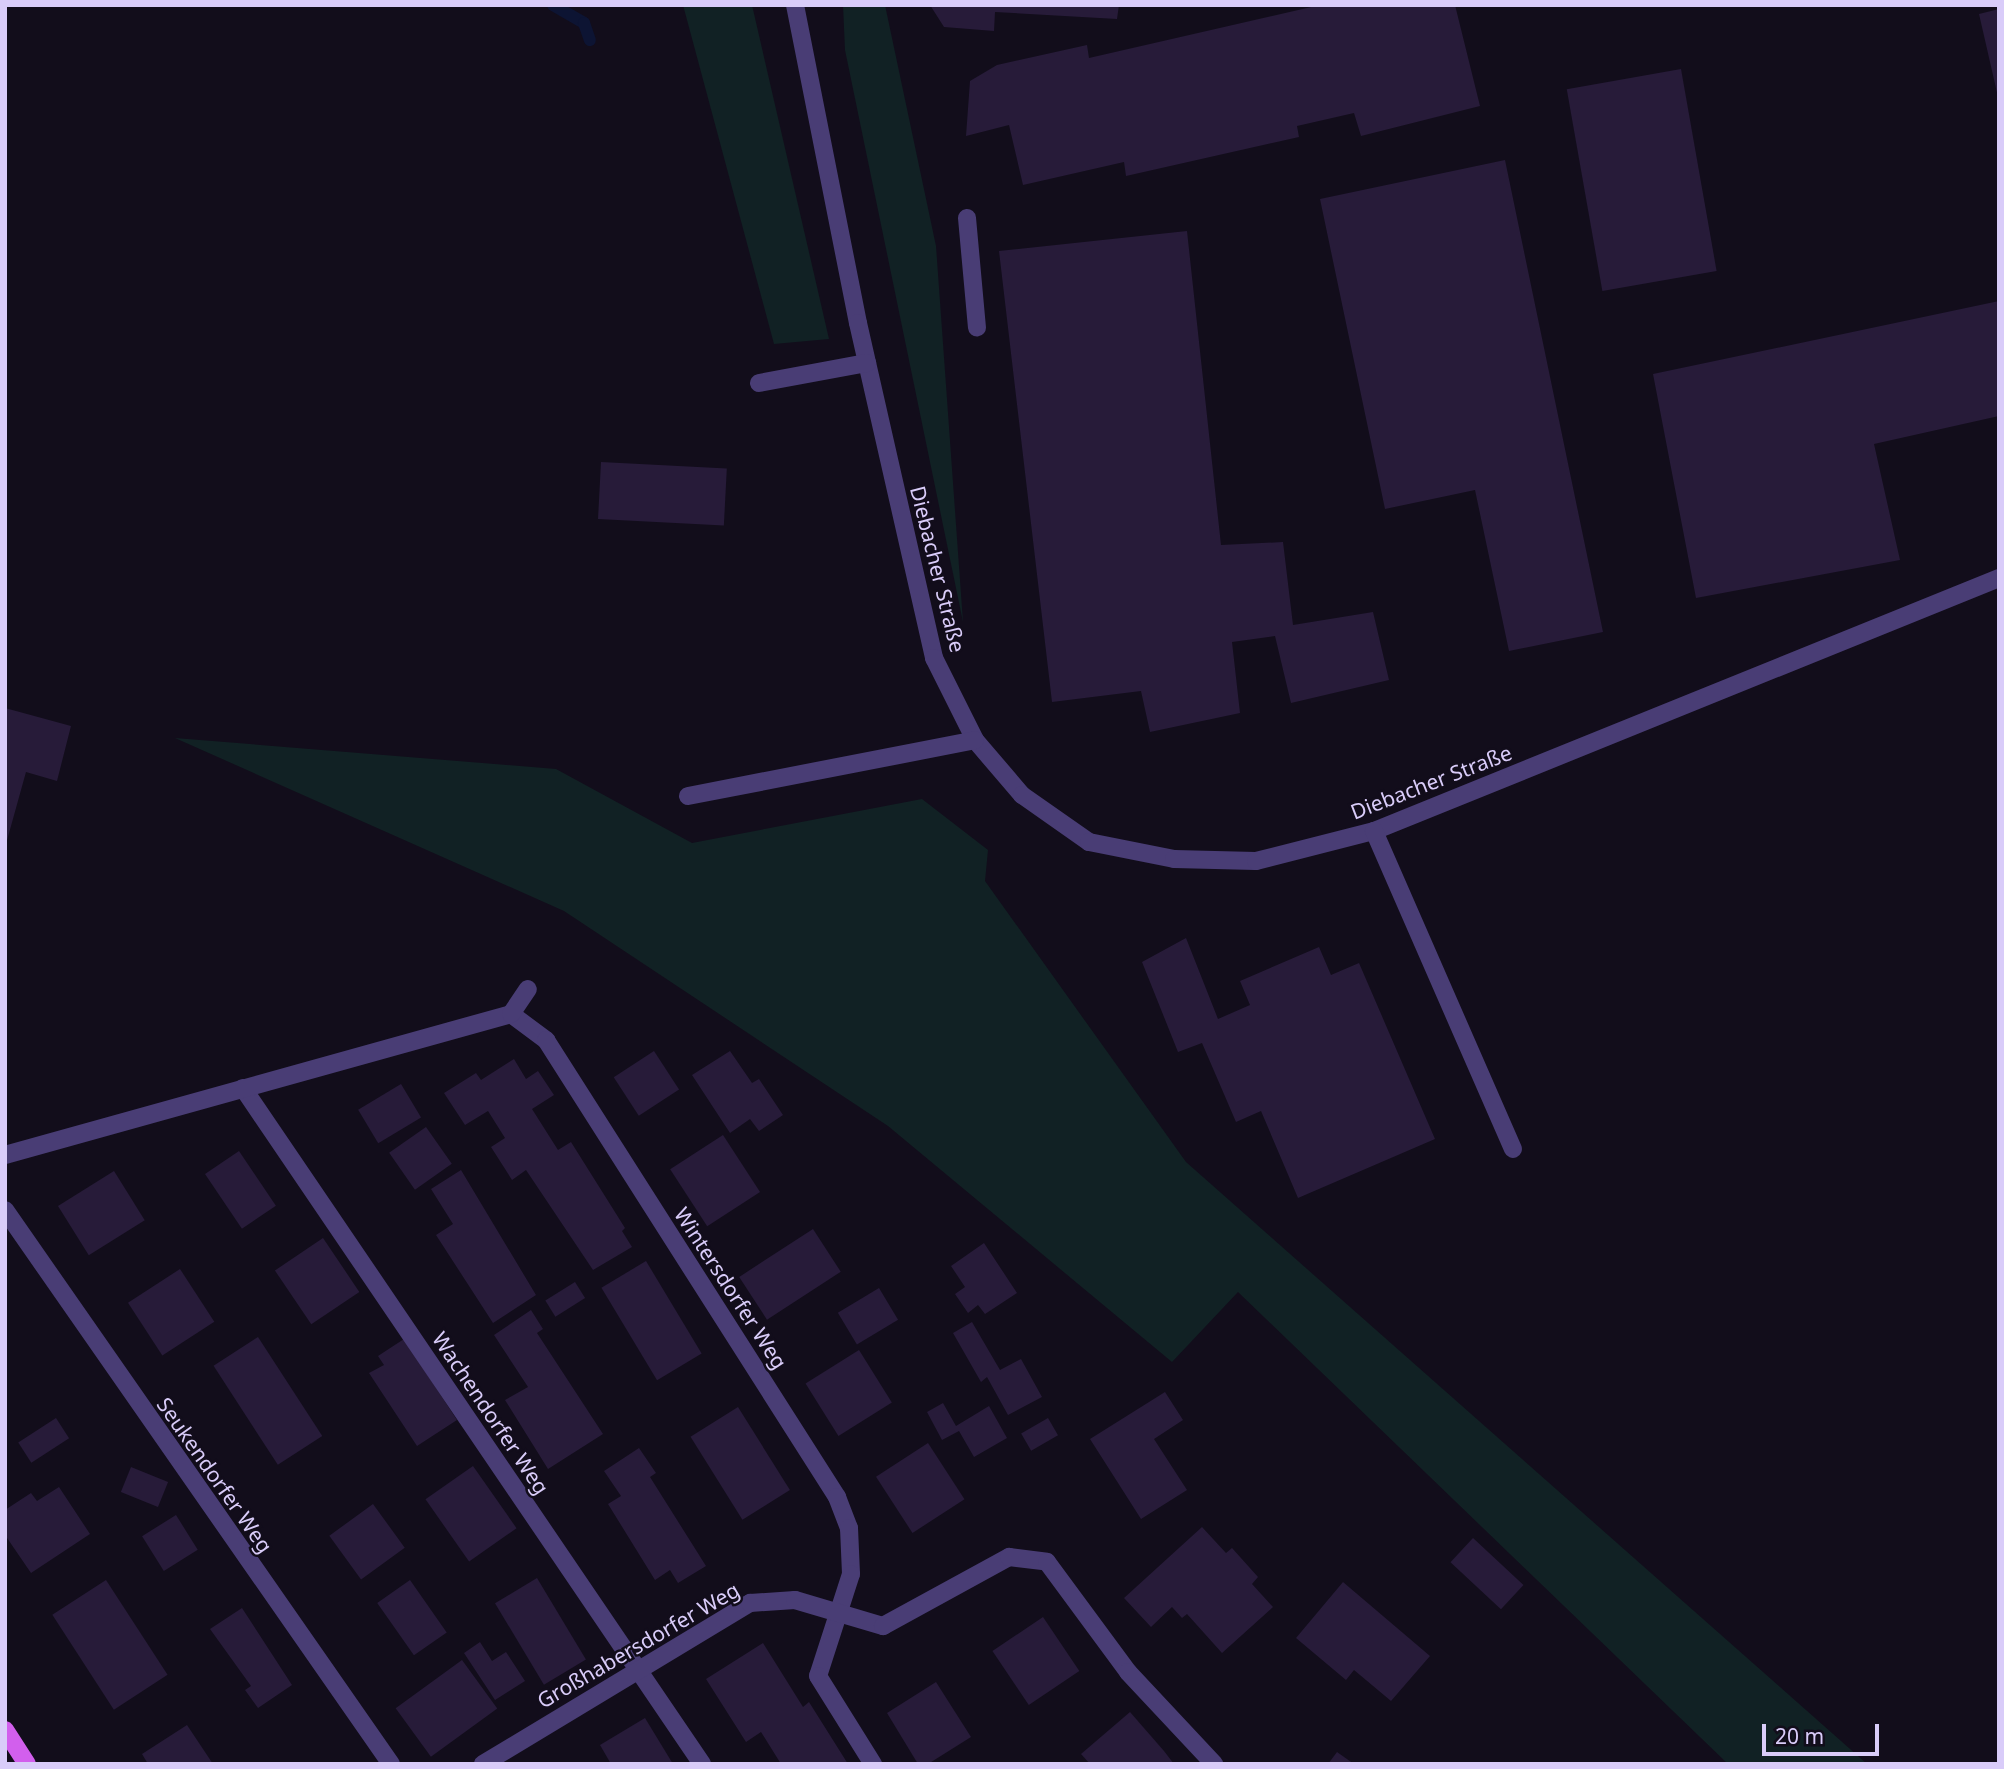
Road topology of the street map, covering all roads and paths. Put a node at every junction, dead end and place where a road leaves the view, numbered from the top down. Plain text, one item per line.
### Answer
1 (795, 5) edge
2 (967, 218) dead end
3 (977, 328) dead end
4 (867, 363) junction
5 (759, 383) dead end
6 (1999, 578) edge
7 (975, 740) junction
8 (688, 796) dead end
9 (1374, 831) junction
10 (528, 989) dead end
11 (511, 1014) junction
12 (243, 1088) junction
13 (1513, 1149) dead end
14 (5, 1155) edge
15 (5, 1210) edge
16 (837, 1611) junction
17 (637, 1668) junction
18 (5, 1730) edge
19 (27, 1764) edge
20 (391, 1764) edge
21 (483, 1764) edge
22 (702, 1764) edge
23 (873, 1764) edge
24 (1214, 1764) edge

1 - 4 street, Diebacher Straße
2 - 3 street
4 - 5 street
4 - 7 street, Diebacher Straße
6 - 9 street, Diebacher Straße
7 - 8 street
7 - 9 street, Diebacher Straße
9 - 13 street
10 - 11 street
11 - 12 street
11 - 16 street, Wintersdorfer Weg
12 - 14 street
12 - 17 street, Wachendorfer Weg
15 - 20 street, Seukendorfer Weg
16 - 17 street, Großhabersdorfer Weg
16 - 23 street, Wintersdorfer Weg
16 - 24 street, Großhabersdorfer Weg
17 - 21 street, Großhabersdorfer Weg
17 - 22 street, Wachendorfer Weg
18 - 19 main road

